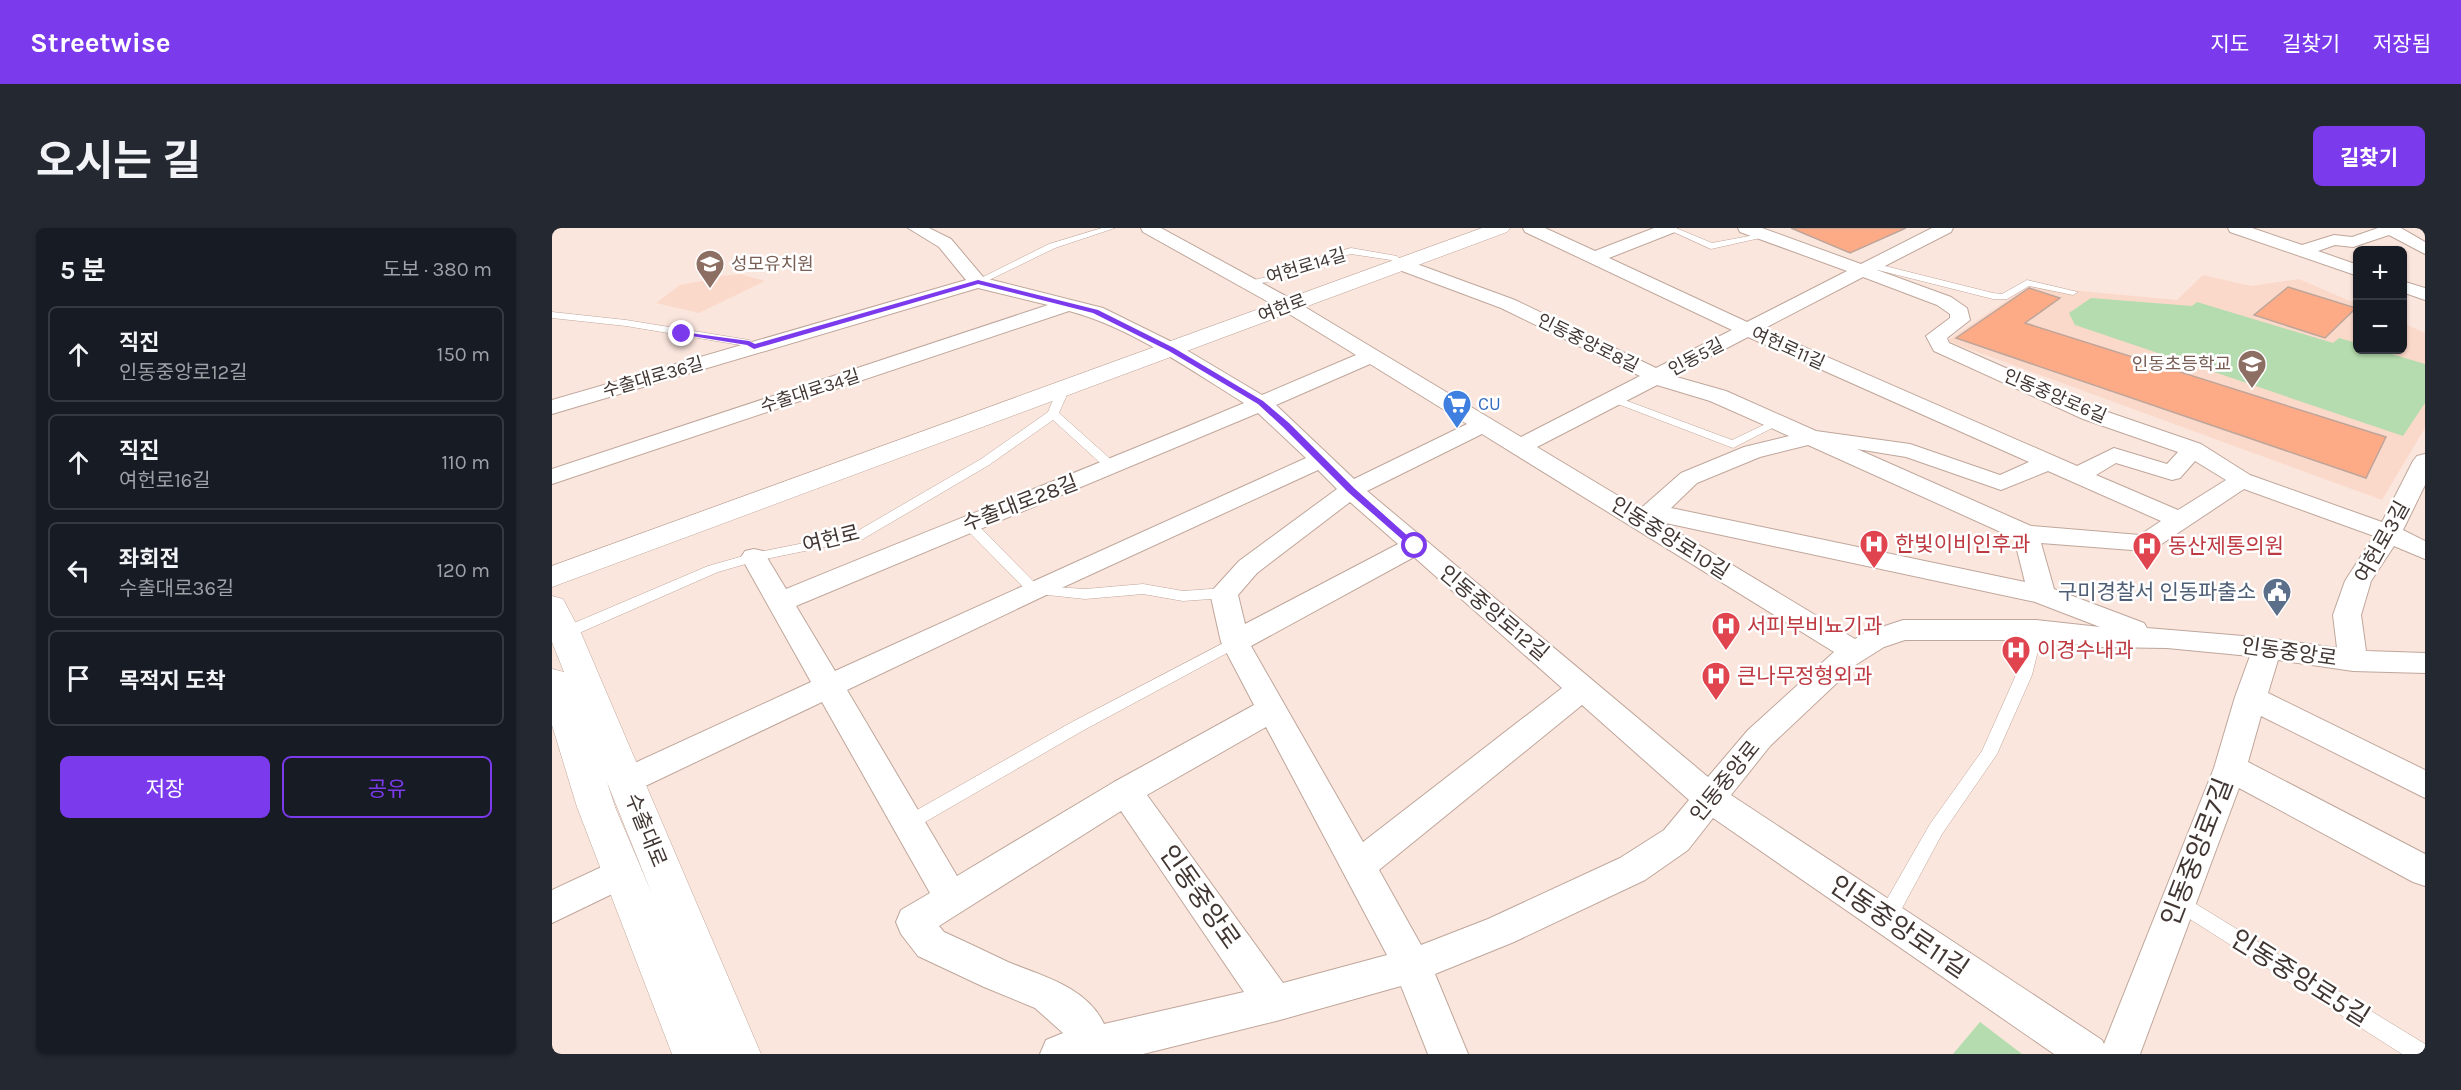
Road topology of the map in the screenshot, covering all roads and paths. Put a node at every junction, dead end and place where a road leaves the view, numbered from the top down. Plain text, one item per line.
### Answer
1 (916, 228) edge
2 (1111, 228) edge
3 (1149, 228) edge
4 (1500, 228) edge
5 (1531, 228) edge
6 (1669, 228) edge
7 (1945, 228) edge
8 (2236, 228) edge
9 (1756, 232) edge
10 (2425, 249) edge
11 (2302, 251) junction
12 (1594, 258) junction
13 (1400, 264) junction
14 (1864, 268) junction
15 (2353, 269) edge
16 (978, 282) junction
17 (1246, 283) junction
18 (2407, 287) edge
19 (2073, 292) dead end
20 (2425, 294) edge
21 (1068, 305) junction
22 (1288, 305) junction
23 (552, 315) edge
24 (1748, 330) junction
25 (754, 347) junction
26 (1171, 349) junction
27 (1372, 356) junction
28 (1658, 377) junction
29 (1063, 390) junction
30 (1614, 399) junction
31 (1260, 403) junction
32 (552, 406) edge
33 (1053, 414) junction
34 (1776, 423) junction
35 (1483, 425) junction
36 (1809, 438) junction
37 (1521, 446) junction
38 (2193, 448) junction
39 (1321, 460) junction
40 (2425, 462) edge
41 (2046, 463) junction
42 (1112, 467) junction
43 (2078, 475) junction
44 (552, 477) edge
45 (2242, 480) junction
46 (1351, 490) junction
47 (1642, 517) junction
48 (2179, 520) junction
49 (968, 523) junction
50 (2389, 533) junction
51 (2026, 534) junction
52 (1415, 546) junction
53 (2425, 551) edge
54 (754, 557) junction
55 (552, 577) edge
56 (1034, 590) junction
57 (1224, 593) junction
58 (2042, 594) junction
59 (780, 602) junction
60 (559, 620) edge
61 (2036, 630) junction
62 (2153, 638) junction
63 (1235, 642) junction
64 (2267, 648) junction
65 (1855, 652) junction
66 (2353, 661) junction
67 (2425, 663) edge
68 (827, 686) junction
69 (1582, 689) junction
70 (555, 696) edge
71 (2250, 697) junction
72 (1271, 710) junction
73 (564, 745) edge
74 (2230, 768) junction
75 (626, 780) junction
76 (2425, 784) edge
77 (1126, 791) junction
78 (1711, 799) junction
79 (906, 824) junction
80 (1358, 867) junction
81 (2425, 871) edge
82 (623, 872) junction
83 (951, 898) junction
84 (2178, 901) junction
85 (552, 907) edge
86 (1886, 919) junction
87 (1412, 965) junction
88 (1274, 1003) junction
89 (1076, 1050) edge
90 (695, 1054) edge
91 (738, 1054) edge
92 (1448, 1054) edge
93 (2088, 1054) edge
94 (2120, 1054) edge
95 (2421, 1054) edge

1 - 16 street
2 - 16 lane
3 - 17 street, 여헌로14길
4 - 13 street, 여헌로
5 - 12 street, 여헌로11길
6 - 9 lane
6 - 12 street
7 - 14 street, 인동5길
8 - 11 street
9 - 14 street, 인동중앙로6길
10 - 11 street
11 - 15 street
12 - 24 street, 여헌로11길
13 - 17 lane, 여헌로14길
13 - 22 street, 여헌로
13 - 28 street, 인동중앙로8길
14 - 19 lane
14 - 24 street, 인동5길
14 - 38 street, 인동중앙로6길
16 - 21 street, 인동중앙로12길
16 - 25 street, 수출대로36길
17 - 22 street, 여헌로14길
18 - 20 street
21 - 26 street, 인동중앙로12길
21 - 44 street, 수출대로34길
22 - 26 street, 여헌로
22 - 27 street, 인동중앙로10길
23 - 25 lane, 수출대로36길
24 - 28 street, 인동5길
24 - 41 street, 여헌로11길
25 - 32 street, 수출대로36길
26 - 29 street, 여헌로
26 - 31 street, 인동중앙로12길
27 - 31 street
27 - 35 street, 인동중앙로10길
28 - 30 street, 인동5길
28 - 34 street, 인동중앙로8길
29 - 33 lane
29 - 55 street, 여헌로
30 - 34 lane, 인동중앙로8길
30 - 37 street, 인동5길
31 - 39 street, 인동중앙로12길
31 - 42 street, 수출대로28길
33 - 42 lane
33 - 54 lane, 여헌로
34 - 36 street, 인동중앙로8길
35 - 37 street, 인동중앙로10길
35 - 46 street
36 - 41 street
36 - 47 street
36 - 51 street, 인동중앙로8길
37 - 47 street, 인동중앙로10길
38 - 43 street
38 - 45 street, 인동중앙로6길
39 - 46 street, 인동중앙로12길
39 - 56 street
40 - 50 street, 여헌로3길
41 - 43 street, 여헌로11길
42 - 49 street, 수출대로28길
43 - 48 street, 여헌로11길
45 - 48 street
45 - 50 street, 인동중앙로6길
46 - 52 street, 인동중앙로12길
46 - 57 street
47 - 58 street, 인동중앙로
47 - 65 street, 인동중앙로10길
48 - 51 street, 인동중앙로8길
49 - 56 lane
49 - 59 street, 수출대로28길
50 - 53 street, 인동중앙로6길
50 - 66 street, 여헌로3길
51 - 58 street
52 - 63 street
52 - 69 street, 인동중앙로12길
54 - 59 street
54 - 60 lane, 여헌로
56 - 57 lane
56 - 68 street
57 - 63 street
58 - 62 street, 인동중앙로
59 - 68 street
60 - 75 street, 수출대로
61 - 62 street, 인동중앙로
61 - 65 street, 인동중앙로
61 - 86 lane
62 - 64 street, 인동중앙로
63 - 72 street
63 - 79 lane
64 - 66 street, 인동중앙로
64 - 71 street, 인동중앙로7길
65 - 78 street, 인동중앙로
66 - 67 street, 인동중앙로
68 - 75 street
68 - 79 street
69 - 78 street, 인동중앙로12길
69 - 80 street
70 - 73 street, 수출대로
71 - 74 street, 인동중앙로7길
71 - 76 street
72 - 77 street
72 - 80 street
73 - 82 street, 수출대로
74 - 81 street
74 - 84 street, 인동중앙로7길
75 - 91 street, 수출대로
77 - 83 street
77 - 88 street, 인동중앙로
78 - 86 street, 인동중앙로11길
78 - 87 street, 인동중앙로
79 - 83 street
80 - 87 street
82 - 85 street
82 - 90 street, 수출대로
83 - 89 street
84 - 94 street, 인동중앙로7길
84 - 95 lane, 인동중앙로5길
86 - 93 street, 인동중앙로11길
87 - 88 street, 인동중앙로
87 - 92 street
88 - 89 street, 인동중앙로

